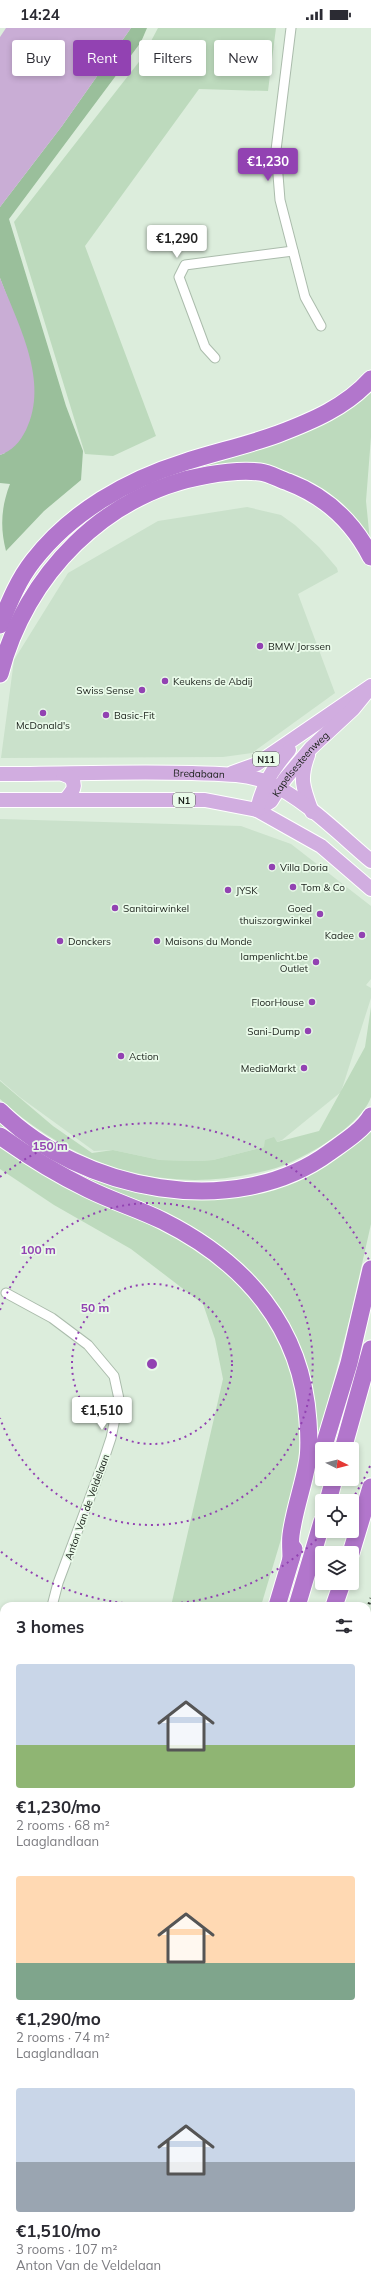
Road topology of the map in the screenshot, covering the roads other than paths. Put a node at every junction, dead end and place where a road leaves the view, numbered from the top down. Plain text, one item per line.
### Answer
1 (290, 28) edge
2 (293, 251) junction
3 (321, 326) dead end
4 (215, 358) dead end
5 (371, 380) edge
6 (371, 557) edge
7 (0, 625) edge
8 (0, 674) edge
9 (371, 686) edge
10 (301, 736) junction
11 (311, 748) junction
12 (0, 774) edge
13 (63, 774) junction
14 (227, 774) junction
15 (266, 782) junction
16 (279, 789) junction
17 (0, 800) edge
18 (65, 800) junction
19 (257, 810) junction
20 (312, 812) junction
21 (371, 861) edge
22 (371, 889) edge
23 (0, 1111) edge
24 (371, 1116) edge
25 (0, 1136) edge
26 (371, 1269) edge
27 (6, 1293) dead end
28 (371, 1349) edge
29 (325, 1442) edge
30 (345, 1442) edge
31 (315, 1477) edge
32 (371, 1487) edge
33 (317, 1538) edge
34 (353, 1546) edge
35 (291, 1559) junction
36 (340, 1590) edge
37 (53, 1602) edge
38 (278, 1602) edge
39 (298, 1602) edge
40 (335, 1602) edge

1 - 2 street
2 - 3 street
2 - 4 street
5 - 7 highway
6 - 8 highway
9 - 10 main road, Kapelsesteenweg / N11
9 - 11 main road, Kapelsesteenweg / N11
10 - 14 main road, Kapelsesteenweg / N11
10 - 15 main road, Kapelsesteenweg / N11
11 - 16 main road, Kapelsesteenweg / N11
11 - 20 main road, N11
12 - 13 main road, Bredabaan
13 - 14 main road, Bredabaan
13 - 18 main road
14 - 15 main road, Bredabaan
15 - 16 main road, Bredabaan
15 - 19 main road, Kapelsesteenweg / N11
16 - 19 main road, Kapelsesteenweg / N11
16 - 20 main road, Bredabaan
17 - 18 main road, N1
18 - 19 main road, N1
19 - 22 main road, N1
20 - 21 main road, Bredabaan
23 - 24 highway
25 - 35 highway
26 - 29 highway
27 - 37 street, Anton Van de Veldelaan
28 - 30 highway
31 - 35 highway
32 - 34 highway
33 - 39 highway
35 - 38 highway
36 - 40 highway

